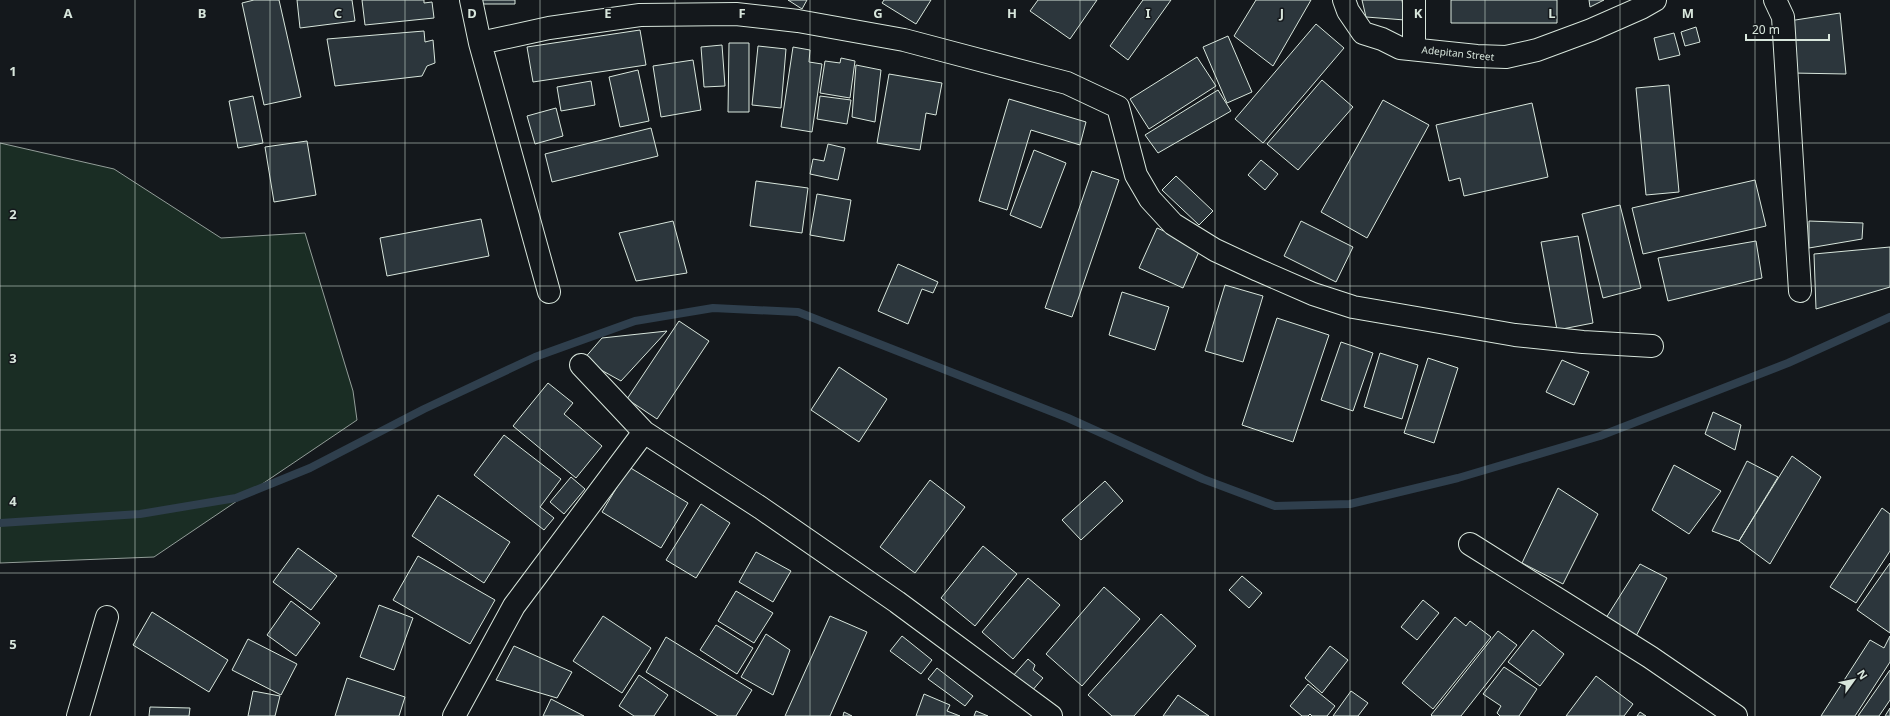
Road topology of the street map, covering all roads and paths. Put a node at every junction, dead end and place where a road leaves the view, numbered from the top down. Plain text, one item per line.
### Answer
1 (471, 0) edge
2 (1344, 0) edge
3 (1414, 0) edge
4 (1655, 0) edge
5 (1775, 0) edge
6 (480, 43) junction
7 (1414, 48) junction
8 (1800, 291) dead end
9 (549, 292) dead end
10 (1652, 346) dead end
11 (580, 365) dead end
12 (644, 432) junction
13 (1470, 544) dead end
14 (107, 617) dead end
15 (78, 716) edge
16 (454, 716) edge
17 (1051, 716) edge
18 (1736, 716) edge

1 - 6 street
2 - 7 street, Adepitan Street
3 - 7 street
4 - 7 street, Adepitan Street
5 - 8 street
6 - 9 street
6 - 10 street
11 - 12 street
12 - 16 street
12 - 17 street
13 - 18 street
14 - 15 street

